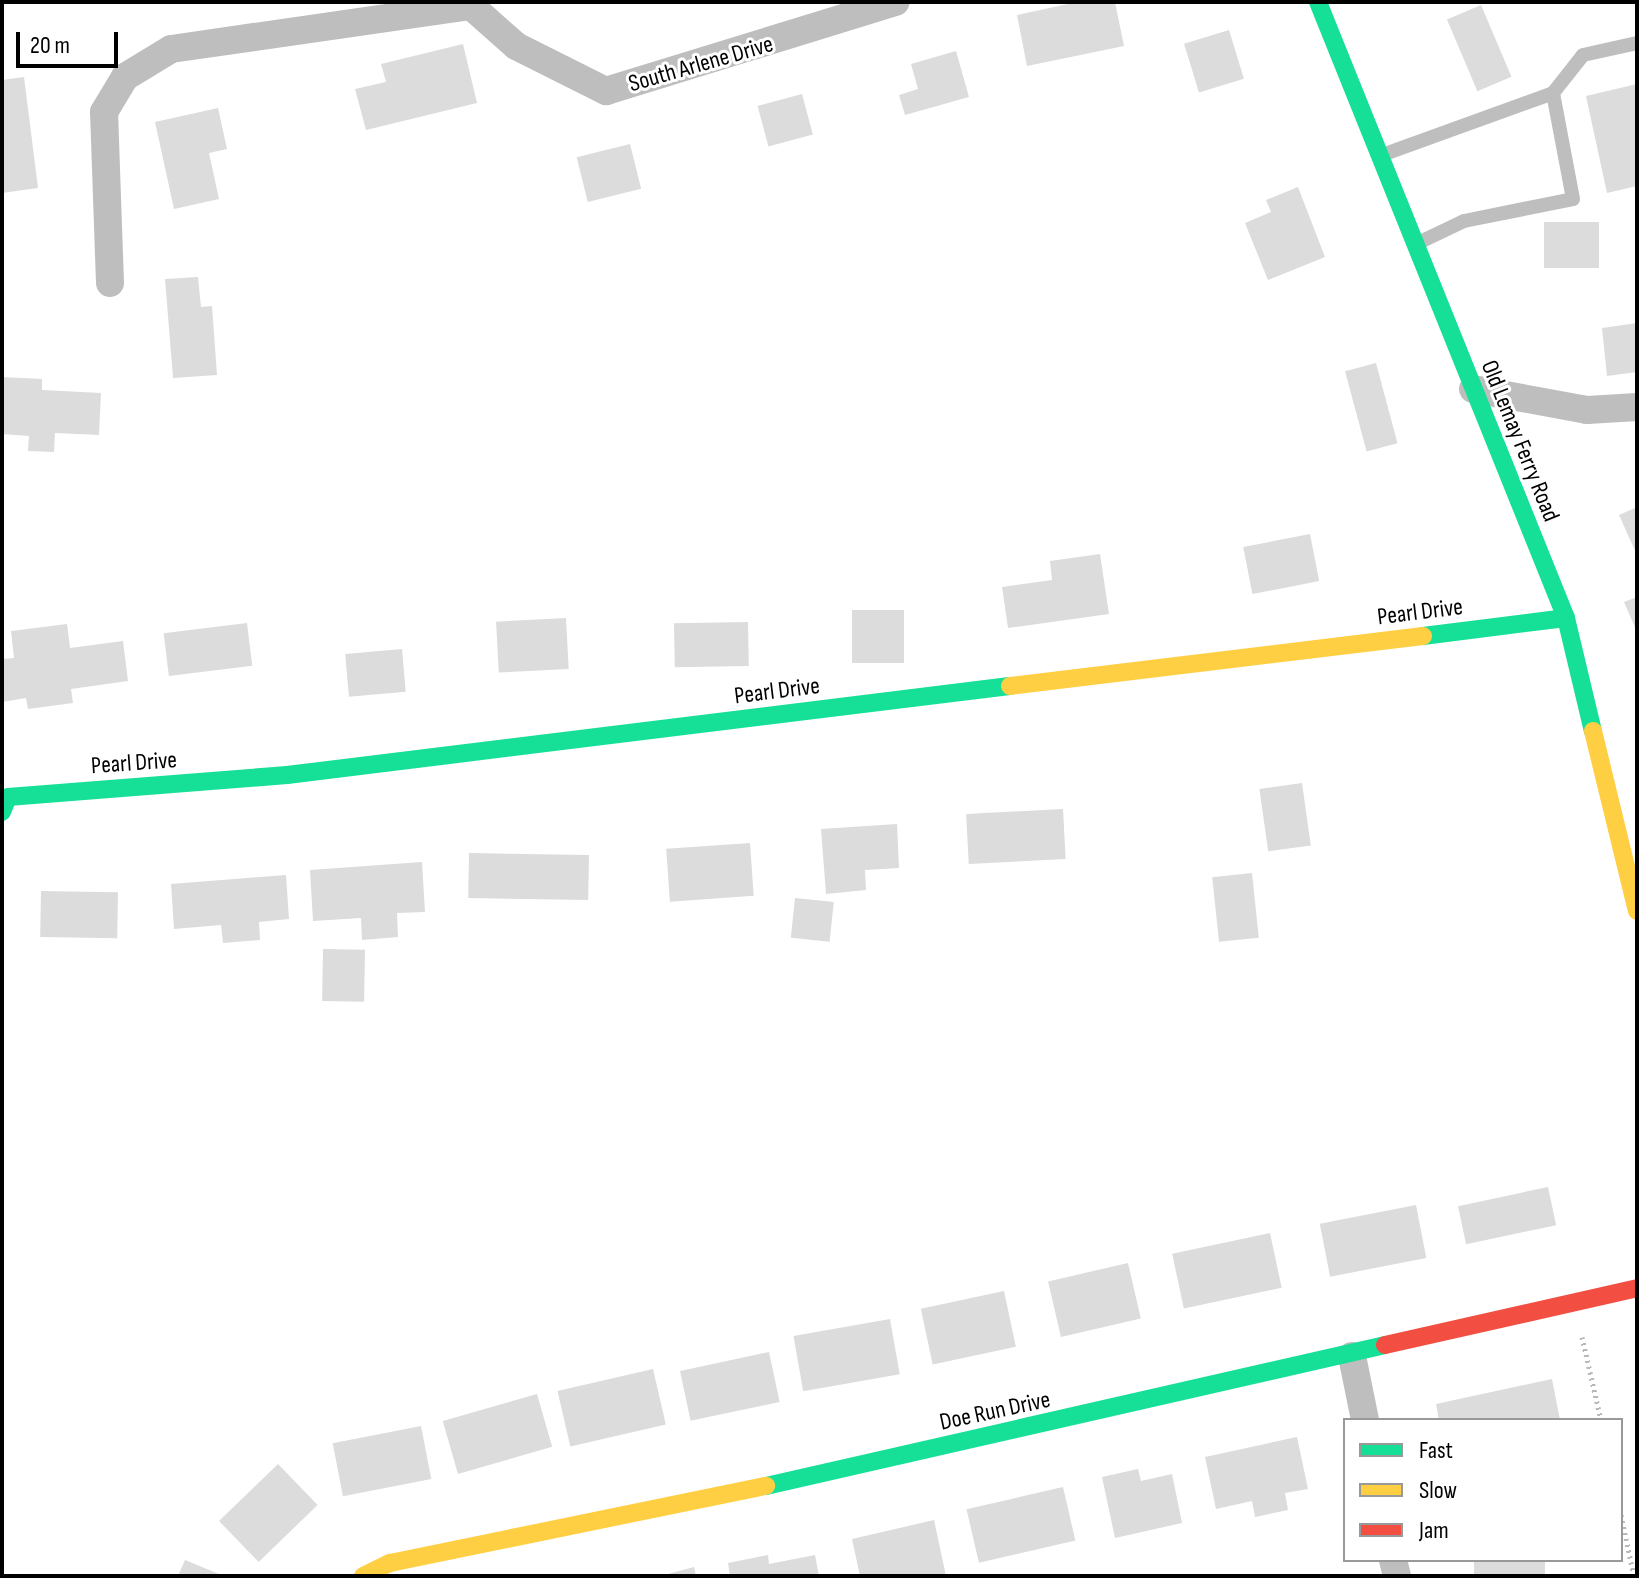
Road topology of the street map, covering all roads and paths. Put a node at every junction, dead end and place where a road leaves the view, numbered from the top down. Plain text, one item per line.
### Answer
1 (896, 2) edge
2 (1318, 2) edge
3 (1637, 43) edge
4 (1553, 93) junction
5 (1378, 156) junction
6 (1414, 245) junction
7 (110, 283) dead end
8 (1473, 389) junction
9 (1637, 407) edge
10 (1566, 618) junction
11 (2, 812) edge
12 (1637, 911) edge
13 (1637, 1288) edge
14 (1582, 1337) dead end
15 (1352, 1356) junction
16 (1365, 1418) edge
17 (1601, 1418) edge
18 (1623, 1524) edge
19 (363, 1576) edge
20 (1634, 1576) edge

1 - 7 street, South Arlene Drive
2 - 5 street, Old Lemay Ferry Road
3 - 4 lane
4 - 5 lane
4 - 6 lane
5 - 6 street, Old Lemay Ferry Road
6 - 8 street, Old Lemay Ferry Road
8 - 9 street
8 - 10 street, Old Lemay Ferry Road
10 - 11 street, Pearl Drive
10 - 12 street, Old Lemay Ferry Road
13 - 15 street, Doe Run Drive
14 - 17 path
15 - 16 street
15 - 19 street, Doe Run Drive
18 - 20 path

